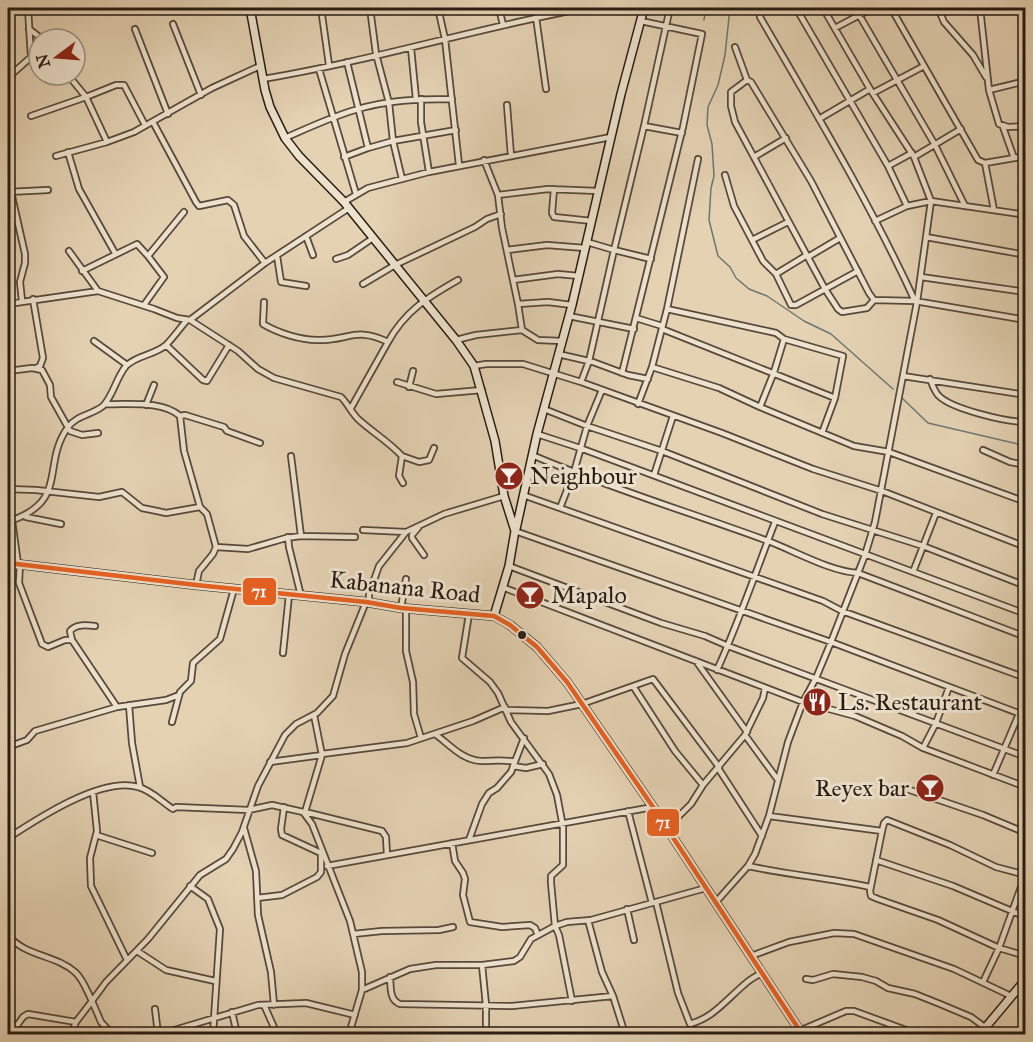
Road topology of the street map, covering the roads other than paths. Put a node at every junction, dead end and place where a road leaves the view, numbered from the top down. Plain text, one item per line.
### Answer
1 (28, 8) edge
2 (250, 8) edge
3 (321, 8) edge
4 (392, 8) edge
5 (438, 8) edge
6 (499, 8) edge
7 (585, 8) edge
8 (644, 8) edge
9 (670, 8) edge
10 (796, 8) edge
11 (823, 8) edge
12 (855, 8) edge
13 (873, 8) edge
14 (891, 8) edge
15 (938, 8) edge
16 (980, 8) edge
17 (1022, 8) edge
18 (370, 9) edge
19 (859, 14) junction
20 (760, 16) dead end
21 (536, 17) junction
22 (641, 21) junction
23 (173, 24) dead end
24 (1026, 24) edge
25 (503, 25) junction
26 (29, 27) edge
27 (667, 27) junction
28 (835, 28) junction
29 (135, 29) dead end
30 (446, 39) junction
31 (735, 46) dead end
32 (411, 48) junction
33 (376, 54) junction
34 (27, 61) edge
35 (347, 62) junction
36 (329, 65) junction
37 (260, 66) junction
38 (924, 66) junction
39 (319, 69) junction
40 (12, 74) dead end
41 (262, 79) junction
42 (747, 80) junction
43 (988, 80) junction
44 (897, 81) junction
45 (1026, 81) edge
46 (78, 87) edge
47 (546, 89) dead end
48 (989, 90) junction
49 (872, 91) junction
50 (201, 95) junction
51 (86, 96) junction
52 (418, 99) junction
53 (452, 99) junction
54 (848, 101) junction
55 (389, 103) junction
56 (507, 105) dead end
57 (357, 109) junction
58 (168, 114) junction
59 (32, 116) dead end
60 (333, 117) junction
61 (819, 119) junction
62 (153, 122) junction
63 (145, 125) junction
64 (644, 126) junction
65 (1003, 126) junction
66 (1026, 126) edge
67 (961, 129) junction
68 (456, 130) junction
69 (682, 133) junction
70 (423, 135) junction
71 (611, 137) junction
72 (285, 138) junction
73 (786, 138) junction
74 (393, 141) junction
75 (107, 142) junction
76 (935, 145) junction
77 (368, 148) junction
78 (68, 152) junction
79 (913, 155) junction
80 (56, 156) dead end
81 (511, 156) junction
82 (1026, 156) edge
83 (344, 157) junction
84 (754, 157) junction
85 (1014, 158) junction
86 (698, 159) dead end
87 (484, 160) junction
88 (985, 163) junction
89 (459, 165) junction
90 (888, 166) junction
91 (429, 172) junction
92 (725, 175) dead end
93 (402, 179) junction
94 (554, 189) junction
95 (48, 190) dead end
96 (598, 191) junction
97 (9, 192) edge
98 (356, 194) junction
99 (498, 195) junction
100 (931, 201) junction
101 (347, 205) junction
102 (907, 206) junction
103 (965, 206) junction
104 (994, 210) junction
105 (184, 212) dead end
106 (501, 214) junction
107 (1026, 215) edge
108 (592, 221) junction
109 (875, 221) junction
110 (788, 222) junction
111 (306, 236) junction
112 (926, 237) junction
113 (373, 238) junction
114 (840, 238) junction
115 (752, 240) junction
116 (586, 245) junction
117 (69, 250) dead end
118 (507, 250) junction
119 (614, 250) junction
120 (115, 254) junction
121 (313, 255) dead end
122 (1026, 255) edge
123 (148, 256) junction
124 (277, 256) junction
125 (807, 256) junction
126 (336, 259) dead end
127 (651, 259) junction
128 (265, 263) junction
129 (395, 265) junction
130 (82, 271) junction
131 (858, 271) junction
132 (776, 274) junction
133 (579, 276) junction
134 (921, 277) junction
135 (458, 280) dead end
136 (513, 280) junction
137 (363, 284) dead end
138 (306, 286) dead end
139 (825, 289) junction
140 (98, 291) junction
141 (1026, 292) edge
142 (33, 299) junction
143 (423, 300) junction
144 (874, 300) junction
145 (22, 302) junction
146 (264, 302) dead end
147 (916, 302) junction
148 (8, 304) edge
149 (518, 304) junction
150 (144, 305) junction
151 (572, 305) junction
152 (666, 309) junction
153 (569, 316) junction
154 (636, 318) junction
155 (188, 320) junction
156 (1026, 320) edge
157 (598, 321) junction
158 (662, 327) junction
159 (634, 329) junction
160 (522, 330) junction
161 (784, 339) junction
162 (456, 340) junction
163 (94, 341) dead end
164 (562, 341) junction
165 (388, 342) junction
166 (166, 345) junction
167 (229, 345) junction
168 (558, 354) junction
169 (589, 361) junction
170 (127, 365) junction
171 (474, 366) junction
172 (652, 367) junction
173 (36, 368) junction
174 (413, 370) dead end
175 (8, 371) edge
176 (774, 372) junction
177 (554, 373) junction
178 (621, 373) junction
179 (903, 376) junction
180 (648, 379) junction
181 (930, 379) junction
182 (397, 382) dead end
183 (581, 382) junction
184 (154, 385) dead end
185 (409, 387) junction
186 (482, 390) junction
187 (602, 390) junction
188 (1026, 395) edge
189 (835, 398) junction
190 (105, 404) junction
191 (638, 404) junction
192 (146, 405) junction
193 (759, 407) junction
194 (351, 408) junction
195 (544, 409) junction
196 (180, 416) junction
197 (673, 416) junction
198 (1026, 422) edge
199 (587, 426) junction
200 (68, 427) junction
201 (822, 433) junction
202 (98, 434) dead end
203 (537, 434) junction
204 (260, 442) dead end
205 (580, 447) junction
206 (434, 448) dead end
207 (983, 450) dead end
208 (662, 451) junction
209 (889, 452) junction
210 (532, 455) junction
211 (291, 456) dead end
212 (402, 456) junction
213 (1026, 465) edge
214 (574, 472) junction
215 (654, 475) junction
216 (403, 483) dead end
217 (8, 490) edge
218 (48, 491) junction
219 (882, 491) junction
220 (523, 495) junction
221 (504, 496) junction
222 (1026, 502) edge
223 (200, 507) junction
224 (560, 508) junction
225 (936, 513) junction
226 (24, 516) junction
227 (13, 520) junction
228 (775, 522) junction
229 (61, 524) dead end
230 (419, 527) junction
231 (363, 530) dead end
232 (873, 530) junction
233 (515, 531) junction
234 (406, 532) junction
235 (301, 536) junction
236 (288, 537) junction
237 (355, 537) dead end
238 (768, 541) junction
239 (923, 546) junction
240 (216, 547) junction
241 (1026, 547) edge
242 (424, 555) dead end
243 (865, 555) junction
244 (8, 563) edge
245 (19, 564) junction
246 (509, 566) junction
247 (913, 572) junction
248 (858, 573) junction
249 (753, 577) junction
250 (406, 579) dead end
251 (196, 585) junction
252 (1026, 586) edge
253 (502, 587) junction
254 (234, 589) junction
255 (290, 595) junction
256 (301, 596) junction
257 (367, 603) junction
258 (403, 608) junction
259 (842, 610) junction
260 (742, 612) junction
261 (468, 614) junction
262 (1026, 614) edge
263 (494, 616) junction
264 (94, 626) dead end
265 (1026, 637) edge
266 (72, 640) junction
267 (831, 642) junction
268 (728, 646) junction
269 (283, 654) dead end
270 (696, 661) junction
271 (717, 670) junction
272 (816, 678) junction
273 (1026, 678) edge
274 (633, 686) junction
275 (949, 687) junction
276 (765, 688) junction
277 (178, 695) junction
278 (803, 702) junction
279 (582, 704) junction
280 (129, 705) junction
281 (117, 707) junction
282 (506, 708) junction
283 (1019, 714) junction
284 (314, 715) junction
285 (1026, 716) edge
286 (172, 722) dead end
287 (936, 723) junction
288 (746, 733) junction
289 (435, 734) junction
290 (421, 738) junction
291 (524, 738) junction
292 (8, 747) edge
293 (923, 748) junction
294 (1006, 749) junction
295 (322, 754) junction
296 (1026, 757) edge
297 (270, 762) junction
298 (514, 764) junction
299 (543, 764) junction
300 (718, 767) junction
301 (993, 775) junction
302 (778, 780) junction
303 (703, 785) junction
304 (140, 787) junction
305 (1026, 787) edge
306 (904, 788) dead end
307 (93, 792) junction
308 (284, 807) junction
309 (653, 807) junction
310 (249, 810) junction
311 (628, 811) junction
312 (304, 812) junction
313 (769, 816) junction
314 (561, 822) junction
315 (244, 828) junction
316 (667, 828) junction
317 (882, 831) junction
318 (1026, 833) edge
319 (96, 836) junction
320 (762, 836) junction
321 (8, 838) edge
322 (469, 840) junction
323 (452, 843) junction
324 (152, 853) dead end
325 (322, 854) junction
326 (387, 855) junction
327 (876, 860) junction
328 (327, 866) junction
329 (748, 866) junction
330 (1025, 875) edge
331 (190, 886) junction
332 (870, 887) junction
333 (706, 888) junction
334 (257, 898) junction
335 (654, 902) junction
336 (716, 902) junction
337 (627, 909) junction
338 (1010, 912) junction
339 (1026, 917) edge
340 (588, 920) junction
341 (555, 926) junction
342 (453, 927) dead end
343 (353, 934) junction
344 (8, 935) edge
345 (538, 935) junction
346 (633, 940) dead end
347 (999, 948) junction
348 (137, 951) junction
349 (751, 956) junction
350 (1026, 956) edge
351 (127, 960) junction
352 (482, 965) junction
353 (762, 973) junction
354 (390, 977) junction
355 (806, 979) dead end
356 (1026, 979) edge
357 (215, 981) junction
358 (983, 981) junction
359 (362, 990) junction
360 (613, 996) junction
361 (1011, 996) junction
362 (92, 1001) junction
363 (572, 1001) junction
364 (264, 1005) junction
365 (274, 1005) junction
366 (486, 1005) junction
367 (155, 1008) dead end
368 (232, 1012) junction
369 (355, 1015) junction
370 (214, 1017) junction
371 (76, 1022) junction
372 (986, 1028) junction
373 (800, 1033) edge
374 (12, 1035) edge
375 (71, 1035) edge
376 (112, 1035) edge
377 (160, 1035) edge
378 (213, 1035) edge
379 (237, 1035) edge
380 (277, 1035) edge
381 (349, 1035) edge
382 (486, 1035) edge
383 (625, 1035) edge
384 (917, 1035) edge
385 (980, 1035) edge

1 - 26 street
2 - 37 street
3 - 36 street
4 - 18 street
5 - 30 street
6 - 25 street
7 - 21 street
8 - 22 street
9 - 27 street
10 - 54 street
11 - 28 street
12 - 19 street
13 - 19 street
14 - 38 street
15 - 43 street
16 - 43 street
17 - 24 street
18 - 33 street
19 - 28 street
19 - 44 street
20 - 61 street
21 - 25 street
21 - 47 street
22 - 27 street
22 - 71 street
23 - 50 street
25 - 30 street
27 - 64 street
27 - 69 street
28 - 49 street
29 - 58 street
30 - 32 street
30 - 53 street
31 - 42 street
32 - 33 street
32 - 52 street
33 - 35 street
33 - 55 street
34 - 40 street
35 - 36 street
35 - 57 street
36 - 39 street
37 - 41 street
37 - 50 street
38 - 44 street
38 - 67 street
39 - 41 street
39 - 60 street
41 - 72 street
42 - 73 street
42 - 84 street
43 - 48 street
44 - 49 street
44 - 76 street
45 - 48 street
46 - 51 street
48 - 65 street
49 - 54 street
49 - 79 street
50 - 58 street
51 - 59 street
51 - 63 street
51 - 75 street
52 - 53 street
52 - 55 street
52 - 70 street
53 - 68 street
54 - 61 street
54 - 90 street
55 - 57 street
55 - 74 street
56 - 81 street
57 - 60 street
57 - 77 street
58 - 62 street
60 - 72 street
60 - 83 street
61 - 109 street
62 - 63 street
62 - 128 street
63 - 75 street
64 - 69 street
64 - 119 street
65 - 66 street
65 - 85 street
67 - 76 street
67 - 88 street
68 - 70 street
68 - 89 street
69 - 127 street
70 - 74 street
70 - 91 street
71 - 81 street
71 - 96 street
72 - 101 street
73 - 84 street
73 - 114 street
74 - 77 street
74 - 93 street
75 - 78 street
76 - 79 street
76 - 103 street
77 - 83 street
78 - 80 street
78 - 120 street
79 - 90 street
79 - 100 street
81 - 87 street
82 - 85 street
83 - 98 street
84 - 110 street
85 - 88 street
86 - 152 street
87 - 89 street
87 - 99 street
88 - 104 street
89 - 91 street
90 - 102 street
91 - 93 street
92 - 115 street
93 - 98 street
94 - 96 street
94 - 99 street
94 - 108 street
95 - 97 street
96 - 108 street
97 - 145 street
98 - 101 street
99 - 106 street
100 - 102 street
100 - 103 street
100 - 112 street
101 - 111 street
101 - 113 street
102 - 109 street
103 - 104 street
104 - 107 street
105 - 123 street
106 - 118 street
106 - 129 street
108 - 116 street
109 - 147 street
110 - 115 street
110 - 125 street
111 - 121 street
111 - 124 street
112 - 122 street
112 - 134 street
113 - 126 street
113 - 129 street
114 - 125 street
114 - 131 street
115 - 132 street
116 - 118 street
116 - 119 street
116 - 133 street
117 - 130 street
118 - 136 street
119 - 127 street
119 - 157 street
120 - 123 street
120 - 130 street
123 - 150 street
124 - 128 street
124 - 138 street
125 - 132 street
125 - 139 street
127 - 154 street
128 - 155 street
129 - 137 street
129 - 143 street
130 - 140 street
131 - 139 street
131 - 144 street
132 - 139 street
133 - 136 street
133 - 151 street
134 - 141 street
134 - 147 street
135 - 143 street
136 - 149 street
139 - 144 street
140 - 142 street
140 - 150 street
142 - 145 street
142 - 173 street
143 - 162 street
143 - 165 street
144 - 147 street
145 - 148 street
146 - 165 street
147 - 156 street
147 - 179 street
149 - 151 street
149 - 160 street
150 - 155 street
151 - 153 street
152 - 158 street
152 - 161 street
153 - 157 street
153 - 164 street
154 - 158 street
154 - 159 street
155 - 166 street
155 - 167 street
157 - 159 street
157 - 169 street
158 - 172 street
158 - 176 street
159 - 178 street
160 - 162 street
160 - 164 street
161 - 176 street
161 - 189 street
162 - 171 street
163 - 170 street
164 - 168 street
165 - 194 street
166 - 167 street
166 - 170 street
167 - 194 street
168 - 169 street
168 - 177 street
169 - 178 street
169 - 183 street
170 - 190 street
171 - 177 street
171 - 186 street
172 - 180 street
172 - 193 street
173 - 175 street
173 - 200 street
174 - 185 street
176 - 189 street
176 - 193 street
177 - 183 street
177 - 195 street
178 - 180 street
179 - 181 street
179 - 209 street
180 - 191 street
181 - 188 street
181 - 198 street
182 - 185 street
183 - 187 street
184 - 192 street
185 - 186 street
186 - 221 street
187 - 191 street
187 - 199 street
189 - 201 street
190 - 192 street
190 - 200 street
191 - 197 street
192 - 196 street
193 - 201 street
194 - 212 street
195 - 199 street
195 - 203 street
196 - 204 street
196 - 223 street
197 - 208 street
197 - 219 street
199 - 205 street
199 - 208 street
200 - 202 street
200 - 218 street
201 - 209 street
203 - 205 street
203 - 210 street
205 - 214 street
205 - 215 street
206 - 212 street
207 - 213 street
208 - 215 street
208 - 232 street
209 - 219 street
209 - 222 street
210 - 214 street
210 - 220 street
211 - 235 street
212 - 216 street
214 - 224 street
214 - 238 street
215 - 228 street
217 - 218 street
217 - 227 street
218 - 223 street
218 - 226 street
219 - 225 street
219 - 232 street
220 - 224 street
220 - 233 street
221 - 230 street
221 - 233 street
223 - 240 street
224 - 249 street
225 - 239 street
225 - 241 street
226 - 227 street
226 - 229 street
227 - 245 street
228 - 238 street
228 - 243 street
230 - 234 street
230 - 242 street
231 - 234 street
232 - 239 street
232 - 243 street
233 - 246 street
233 - 260 street
234 - 257 street
235 - 236 street
235 - 237 street
236 - 240 street
236 - 256 street
238 - 248 street
238 - 249 street
239 - 247 street
239 - 252 street
240 - 251 street
243 - 247 street
243 - 248 street
244 - 245 street, Kabanana Road
245 - 251 street, Kabanana Road
245 - 266 street
246 - 253 street
246 - 268 street
247 - 262 street
248 - 259 street
248 - 265 street
249 - 259 street
249 - 260 street
250 - 258 street
251 - 254 street, Kabanana Road
253 - 263 street
253 - 270 street
254 - 255 street, Kabanana Road
254 - 277 street
255 - 256 street, Kabanana Road
255 - 269 street
256 - 257 street, Kabanana Road
257 - 258 street, Kabanana Road
257 - 284 street
258 - 261 street, Kabanana Road
258 - 290 street
259 - 267 street
259 - 273 street
260 - 267 street
260 - 268 street
261 - 263 street, Kabanana Road
261 - 282 street
263 - 279 street, Kabanana Road
264 - 266 street
266 - 281 street
267 - 272 street
267 - 275 street
268 - 271 street
268 - 272 street
270 - 271 street
270 - 288 street
271 - 276 street
272 - 278 street
272 - 287 street
274 - 279 street
274 - 300 street
274 - 303 street
275 - 283 street
275 - 287 street
276 - 278 street
276 - 288 street
277 - 280 street
277 - 286 street
278 - 293 street
278 - 302 street
279 - 282 street
279 - 309 street, Kabanana Road
280 - 281 street
280 - 304 street
281 - 292 street
282 - 289 street
282 - 291 street
283 - 285 street
283 - 294 street
284 - 295 street
284 - 297 street
287 - 293 street
287 - 294 street
288 - 300 street
288 - 302 street
289 - 290 street
289 - 298 street
290 - 295 street
291 - 298 street
291 - 299 street
293 - 301 street
294 - 296 street
294 - 301 street
295 - 297 street
295 - 312 street
297 - 310 street
298 - 299 street
298 - 322 street
299 - 314 street
300 - 303 street
300 - 320 street
301 - 305 street
302 - 313 street
303 - 316 street
304 - 307 street
304 - 310 street
306 - 318 street
307 - 319 street
307 - 321 street
308 - 310 street
308 - 312 street
308 - 325 street
309 - 311 street
309 - 316 street, Kabanana Road
310 - 315 street
311 - 314 street
311 - 335 street
312 - 325 street
312 - 326 street
313 - 317 street
313 - 320 street
314 - 322 street
314 - 341 street
315 - 331 street
315 - 334 street
316 - 333 street, Kabanana Road
317 - 327 street
317 - 330 street
319 - 324 street
319 - 351 street
320 - 329 street
322 - 323 street
323 - 326 street
323 - 345 street
325 - 328 street
325 - 334 street
326 - 328 street
327 - 332 street
327 - 338 street
328 - 343 street
329 - 332 street
329 - 336 street
330 - 338 street
331 - 348 street
331 - 357 street
332 - 347 street
333 - 335 street
333 - 336 street, Kabanana Road
334 - 365 street
335 - 337 street
335 - 353 street
336 - 349 street, Kabanana Road
337 - 340 street
337 - 346 street
338 - 339 street
338 - 347 street
340 - 341 street
340 - 360 street
341 - 345 street
341 - 363 street
342 - 343 street
343 - 359 street
344 - 362 street
345 - 352 street
347 - 350 street
347 - 358 street
348 - 351 street
348 - 357 street
349 - 353 street, Kabanana Road
349 - 358 street
351 - 362 street
352 - 354 street
352 - 366 street
353 - 373 street, Kabanana Road
354 - 359 street
354 - 366 street
355 - 372 street
356 - 361 street
357 - 370 street
358 - 361 street
359 - 369 street
360 - 363 street
360 - 383 street
361 - 372 street
362 - 371 street
362 - 376 street
363 - 366 street
364 - 365 street
364 - 368 street
364 - 380 street
365 - 369 street
366 - 382 street
367 - 377 street
368 - 370 street
368 - 379 street
369 - 381 street
370 - 377 street
370 - 378 street
371 - 374 street
371 - 375 street
372 - 385 street
373 - 384 street

